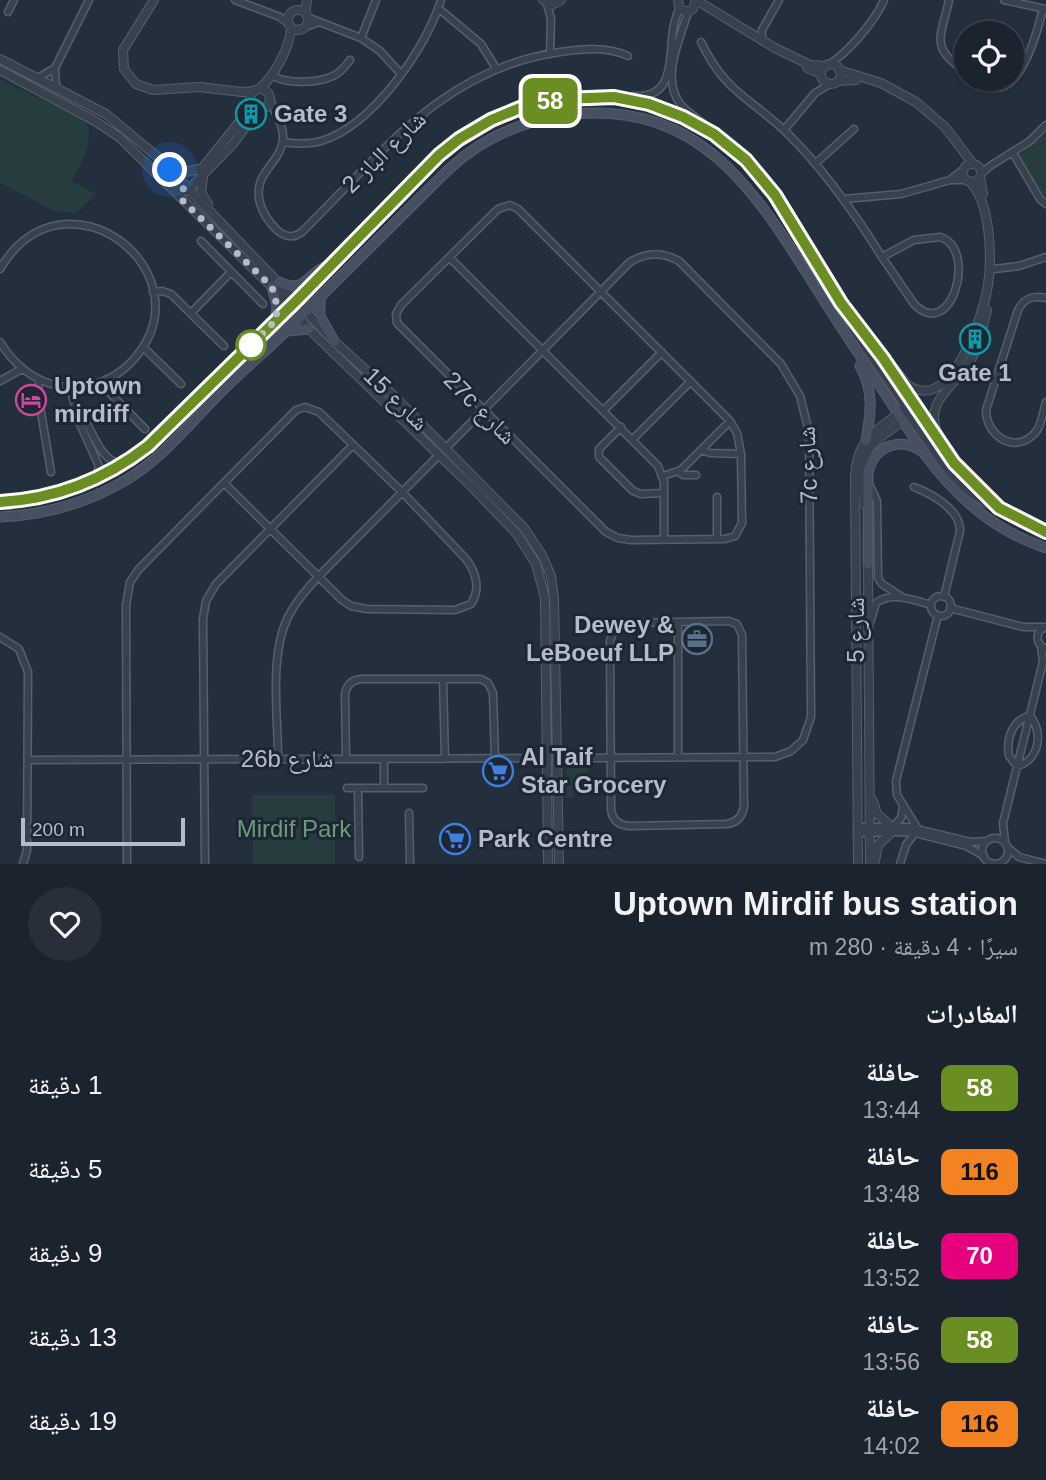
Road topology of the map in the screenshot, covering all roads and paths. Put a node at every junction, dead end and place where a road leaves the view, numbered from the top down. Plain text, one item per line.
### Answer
1 (14, 0) edge
2 (89, 0) edge
3 (154, 0) edge
4 (235, 0) edge
5 (305, 0) edge
6 (376, 0) edge
7 (441, 0) edge
8 (670, 0) edge
9 (779, 0) edge
10 (884, 0) edge
11 (949, 0) edge
12 (1004, 0) edge
13 (545, 2) edge
14 (559, 2) edge
15 (687, 5) edge
16 (438, 8) junction
17 (1044, 9) edge
18 (8, 12) dead end
19 (292, 12) junction
20 (306, 15) junction
21 (276, 16) junction
22 (551, 19) junction
23 (319, 23) junction
24 (295, 27) junction
25 (673, 28) junction
26 (762, 30) junction
27 (683, 31) junction
28 (749, 34) junction
29 (361, 38) junction
30 (762, 41) junction
31 (701, 42) dead end
32 (550, 54) junction
33 (628, 56) dead end
34 (840, 56) junction
35 (0, 59) edge
36 (350, 60) dead end
37 (1024, 61) edge
38 (954, 64) edge
39 (827, 65) junction
40 (55, 68) junction
41 (496, 68) junction
42 (838, 69) junction
43 (0, 70) edge
44 (401, 74) junction
45 (821, 76) junction
46 (275, 77) junction
47 (37, 78) junction
48 (47, 82) junction
49 (834, 83) junction
50 (56, 87) junction
51 (42, 92) junction
52 (242, 92) junction
53 (263, 92) junction
54 (816, 93) junction
55 (614, 97) junction
56 (256, 105) junction
57 (274, 110) junction
58 (1046, 125) edge
59 (854, 129) dead end
60 (784, 130) junction
61 (714, 134) junction
62 (283, 142) junction
63 (134, 152) junction
64 (1013, 153) junction
65 (159, 158) junction
66 (816, 163) junction
67 (974, 170) junction
68 (203, 171) junction
69 (950, 180) junction
70 (968, 181) junction
71 (185, 189) junction
72 (844, 200) junction
73 (183, 201) junction
74 (1046, 205) edge
75 (212, 212) junction
76 (201, 241) dead end
77 (881, 257) junction
78 (1046, 257) edge
79 (450, 258) junction
80 (332, 264) junction
81 (0, 269) edge
82 (994, 270) junction
83 (232, 272) junction
84 (276, 285) junction
85 (601, 291) junction
86 (153, 292) junction
87 (321, 296) junction
88 (1046, 298) edge
89 (263, 303) dead end
90 (297, 310) junction
91 (847, 311) junction
92 (191, 313) junction
93 (276, 320) junction
94 (309, 328) junction
95 (978, 331) junction
96 (286, 332) junction
97 (845, 333) junction
98 (334, 341) junction
99 (0, 342) edge
100 (224, 346) dead end
101 (143, 347) junction
102 (543, 349) junction
103 (662, 352) junction
104 (883, 358) junction
105 (22, 369) junction
106 (39, 380) junction
107 (0, 381) edge
108 (691, 381) junction
109 (100, 383) junction
110 (181, 384) dead end
111 (70, 387) junction
112 (224, 388) junction
113 (1046, 402) edge
114 (76, 410) junction
115 (604, 410) junction
116 (483, 411) junction
117 (902, 416) junction
118 (730, 421) junction
119 (621, 427) junction
120 (145, 429) dead end
121 (633, 439) junction
122 (866, 440) junction
123 (353, 445) junction
124 (943, 447) junction
125 (446, 448) junction
126 (701, 450) junction
127 (923, 453) junction
128 (741, 454) junction
129 (439, 455) junction
130 (124, 464) junction
131 (678, 471) junction
132 (51, 472) dead end
133 (696, 475) dead end
134 (663, 476) junction
135 (95, 480) junction
136 (868, 482) junction
137 (224, 483) junction
138 (472, 486) junction
139 (914, 487) dead end
140 (402, 492) junction
141 (664, 493) junction
142 (495, 496) junction
143 (717, 497) dead end
144 (0, 502) edge
145 (999, 508) junction
146 (0, 517) edge
147 (270, 529) junction
148 (1046, 532) edge
149 (664, 539) junction
150 (721, 539) junction
151 (1046, 548) edge
152 (869, 564) junction
153 (318, 577) junction
154 (902, 597) junction
155 (944, 597) junction
156 (931, 605) junction
157 (950, 608) junction
158 (938, 615) junction
159 (678, 622) junction
160 (1023, 627) junction
161 (1045, 627) edge
162 (869, 628) junction
163 (0, 637) edge
164 (1037, 637) junction
165 (1043, 647) edge
166 (545, 655) junction
167 (1044, 660) edge
168 (443, 679) junction
169 (556, 684) junction
170 (1030, 716) junction
171 (811, 717) joint
172 (678, 757) junction
173 (743, 757) junction
174 (278, 758) junction
175 (551, 758) junction
176 (611, 758) junction
177 (127, 759) junction
178 (204, 759) junction
179 (346, 759) junction
180 (384, 759) junction
181 (495, 759) junction
182 (28, 760) junction
183 (445, 760) junction
184 (1017, 766) junction
185 (870, 780) junction
186 (347, 788) dead end
187 (358, 788) junction
188 (384, 788) junction
189 (423, 788) dead end
190 (904, 807) junction
191 (409, 813) dead end
192 (1003, 823) junction
193 (893, 829) junction
194 (857, 830) junction
195 (870, 830) junction
196 (917, 831) junction
197 (989, 840) junction
198 (1006, 844) junction
199 (904, 848) junction
200 (359, 857) dead end
201 (1018, 857) junction
202 (986, 860) edge
203 (1000, 862) edge
204 (23, 864) edge
205 (127, 864) edge
206 (205, 864) edge
207 (411, 864) edge
208 (550, 864) edge
209 (559, 864) edge
210 (858, 864) edge
211 (872, 864) edge
212 (900, 864) edge
213 (1046, 864) edge

1 - 18 street
2 - 40 street
3 - 52 street
4 - 21 street
5 - 19 street
5 - 20 street
6 - 29 street
7 - 16 street
8 - 15 street
9 - 26 street
10 - 34 street
11 - 38 street
12 - 17 street
13 - 14 street
13 - 22 street
14 - 22 street
15 - 25 street
15 - 27 street
15 - 28 street
15 - 45 street
16 - 41 street
16 - 44 street
17 - 37 street
19 - 20 street
19 - 21 street
19 - 24 street
20 - 23 street
20 - 24 street
21 - 24 street
22 - 32 street
23 - 24 street
23 - 29 street
24 - 46 street
24 - 53 street
25 - 27 street
25 - 55 street
26 - 28 street
26 - 30 street
27 - 61 street
28 - 30 street
29 - 44 street
30 - 39 street
31 - 60 street
32 - 33 street, شارع الباز 2
32 - 41 street, شارع الباز 2
34 - 39 street
34 - 42 street
35 - 47 street, شارع 15
36 - 46 street
39 - 42 street
39 - 45 street
40 - 47 street
40 - 50 street
41 - 62 street, شارع الباز 2
42 - 49 street
42 - 67 street
43 - 51 street, شارع 15
44 - 62 street
45 - 49 street
45 - 54 street
46 - 53 street
47 - 48 street, شارع 15
48 - 50 street, شارع 15
48 - 51 street
49 - 54 street
49 - 67 street
50 - 65 street, شارع 15
51 - 63 street, شارع 15
52 - 53 street
52 - 56 street
53 - 56 street
53 - 56 street
53 - 57 street
54 - 60 street
55 - 61 main road
55 - 80 main road
56 - 57 street
56 - 68 street
57 - 62 street
58 - 64 street
59 - 66 street
60 - 66 street
61 - 91 main road
63 - 71 street
63 - 73 street, شارع 15
64 - 67 street
64 - 74 street
65 - 68 street
65 - 71 street, شارع 15
66 - 72 street
67 - 69 street
67 - 70 street
67 - 70 street
67 - 82 street
68 - 71 street
68 - 75 street
69 - 70 street
69 - 72 street
70 - 95 street
71 - 73 street
71 - 75 street, شارع 15
72 - 77 street
73 - 84 street, شارع 15
75 - 84 street, شارع 15
76 - 83 street
77 - 77 street
78 - 82 street
79 - 85 street, 27c شارع
79 - 102 street
79 - 116 street, 27c شارع
80 - 84 main road
80 - 90 main road
81 - 86 street
82 - 95 street
83 - 89 street
83 - 92 street
84 - 90 street, شارع 15
84 - 93 main road
85 - 102 street
85 - 103 street
85 - 171 street, 7c شارع
86 - 92 street
86 - 101 street
87 - 90 main road
87 - 97 main road
87 - 98 main road
88 - 113 street
90 - 93 main road
90 - 94 street, شارع 15
90 - 96 main road
90 - 98 street, شارع 15
90 - 112 main road
91 - 104 main road
91 - 117 street
92 - 100 street
93 - 130 main road
94 - 96 main road
94 - 129 street, شارع 15
95 - 104 street
95 - 124 street
96 - 112 main road
97 - 117 main road
97 - 122 main road
98 - 125 street, شارع 15
99 - 105 street
101 - 109 street
101 - 110 street
102 - 115 street
102 - 116 street
103 - 108 street
103 - 115 street
104 - 124 main road
105 - 106 street
105 - 107 street
106 - 111 street
106 - 132 street
108 - 118 street
108 - 121 street
109 - 111 street
109 - 120 street
111 - 114 street
112 - 146 main road
114 - 130 street
114 - 135 street
115 - 119 street
116 - 125 street
116 - 149 street, 27c شارع
117 - 122 street
117 - 127 main road
117 - 145 street
117 - 152 street, شارع 5
118 - 126 street
118 - 128 street
119 - 121 street
119 - 141 street
121 - 134 street
122 - 194 street, شارع 5
123 - 137 street
123 - 140 street
123 - 147 street
124 - 145 main road
125 - 142 street, شارع 15
126 - 128 street
126 - 131 street
127 - 136 main road
127 - 151 main road
128 - 150 street
129 - 138 street, شارع 15
129 - 140 street
130 - 135 main road
131 - 133 street
131 - 134 street
134 - 141 street
135 - 144 main road
136 - 152 main road
136 - 154 street
137 - 147 street
137 - 177 street
138 - 142 street
138 - 166 street, شارع 15
139 - 155 street
140 - 153 street
140 - 153 street
141 - 149 street
142 - 169 street, شارع 15
143 - 150 street
145 - 148 main road
147 - 153 street
147 - 178 street
149 - 150 street, 27c شارع
152 - 162 street, شارع 5
153 - 174 street
154 - 156 street
154 - 162 street
155 - 156 street
155 - 157 street
156 - 158 street
157 - 158 street
157 - 160 street
158 - 190 street
159 - 172 street
159 - 173 street
159 - 176 street
160 - 161 street
160 - 164 street
161 - 164 street
162 - 185 street, شارع 5
163 - 182 street
164 - 165 street
165 - 167 street
166 - 169 street
166 - 175 street, شارع 15
167 - 170 street
168 - 179 street
168 - 181 street
168 - 183 street
169 - 175 street, شارع 15
170 - 184 street
170 - 184 street
170 - 184 street
171 - 173 street, 26b شارع
172 - 173 street, 26b شارع
172 - 176 street, 26b شارع
173 - 176 street
174 - 178 street, 26b شارع
174 - 179 street, 26b شارع
175 - 176 street, 26b شارع
175 - 181 street, 26b شارع
175 - 208 street, شارع 15
175 - 209 street, شارع 15
177 - 178 street, 26b شارع
177 - 182 street, 26b شارع
177 - 205 street
178 - 206 street
179 - 180 street, 26b شارع
180 - 183 street, 26b شارع
180 - 188 street
181 - 183 street, 26b شارع
182 - 204 street
184 - 192 street
185 - 193 street
185 - 195 street, شارع 5
186 - 187 street
187 - 188 street
187 - 200 street
188 - 189 street
190 - 193 street
190 - 196 street
191 - 207 street
192 - 197 street
192 - 198 street
193 - 195 street
193 - 196 street
193 - 199 street
193 - 211 street
194 - 195 street
194 - 210 street, شارع 5
195 - 211 street, شارع 5
196 - 197 street
196 - 199 street
196 - 202 street
197 - 198 street
197 - 202 street
198 - 201 street
198 - 203 street
199 - 212 street
201 - 203 street
201 - 213 street
202 - 203 street

